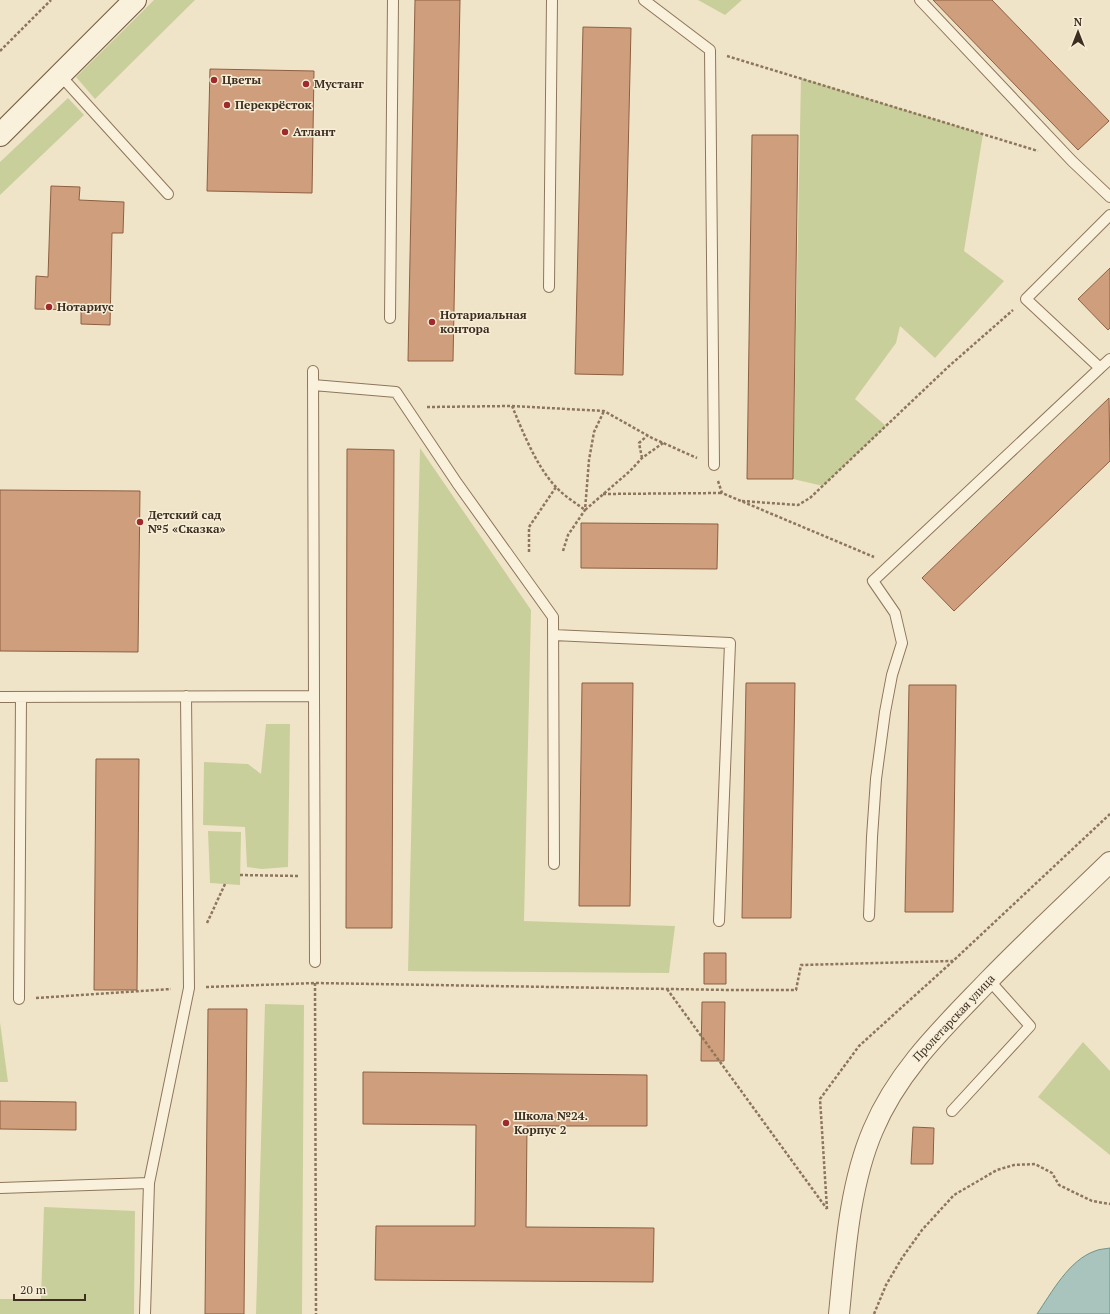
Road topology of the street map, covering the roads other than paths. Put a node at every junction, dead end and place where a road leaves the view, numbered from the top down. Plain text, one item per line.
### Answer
1 (135, 0) edge
2 (393, 0) edge
3 (552, 0) edge
4 (644, 0) edge
5 (920, 0) edge
6 (60, 75) junction
7 (0, 135) edge
8 (168, 194) dead end
9 (1110, 197) edge
10 (1110, 215) edge
11 (550, 287) dead end
12 (390, 318) dead end
13 (1110, 359) edge
14 (1100, 368) junction
15 (313, 371) dead end
16 (313, 385) junction
17 (714, 465) road end
18 (553, 635) junction
19 (21, 696) junction
20 (186, 696) junction
21 (314, 696) junction
22 (0, 697) edge
23 (1110, 862) edge
24 (554, 864) dead end
25 (869, 916) dead end
26 (720, 921) dead end
27 (315, 962) road end
28 (990, 980) junction
29 (19, 1000) road end
30 (952, 1111) dead end
31 (149, 1183) junction
32 (0, 1188) edge
33 (145, 1314) edge
34 (839, 1314) edge

1 - 6 main road
2 - 12 lane
3 - 11 lane
4 - 17 lane
5 - 9 lane
6 - 7 main road
6 - 8 lane
10 - 14 lane
13 - 14 lane
14 - 25 lane
15 - 16 lane
16 - 18 lane
16 - 21 lane
18 - 24 lane
18 - 26 lane
19 - 20 lane
19 - 22 lane
19 - 29 lane
20 - 21 lane
20 - 31 lane
21 - 27 lane
23 - 28 street, Пролетарская улица
28 - 30 lane
28 - 34 street, Пролетарская улица
31 - 32 lane
31 - 33 lane

